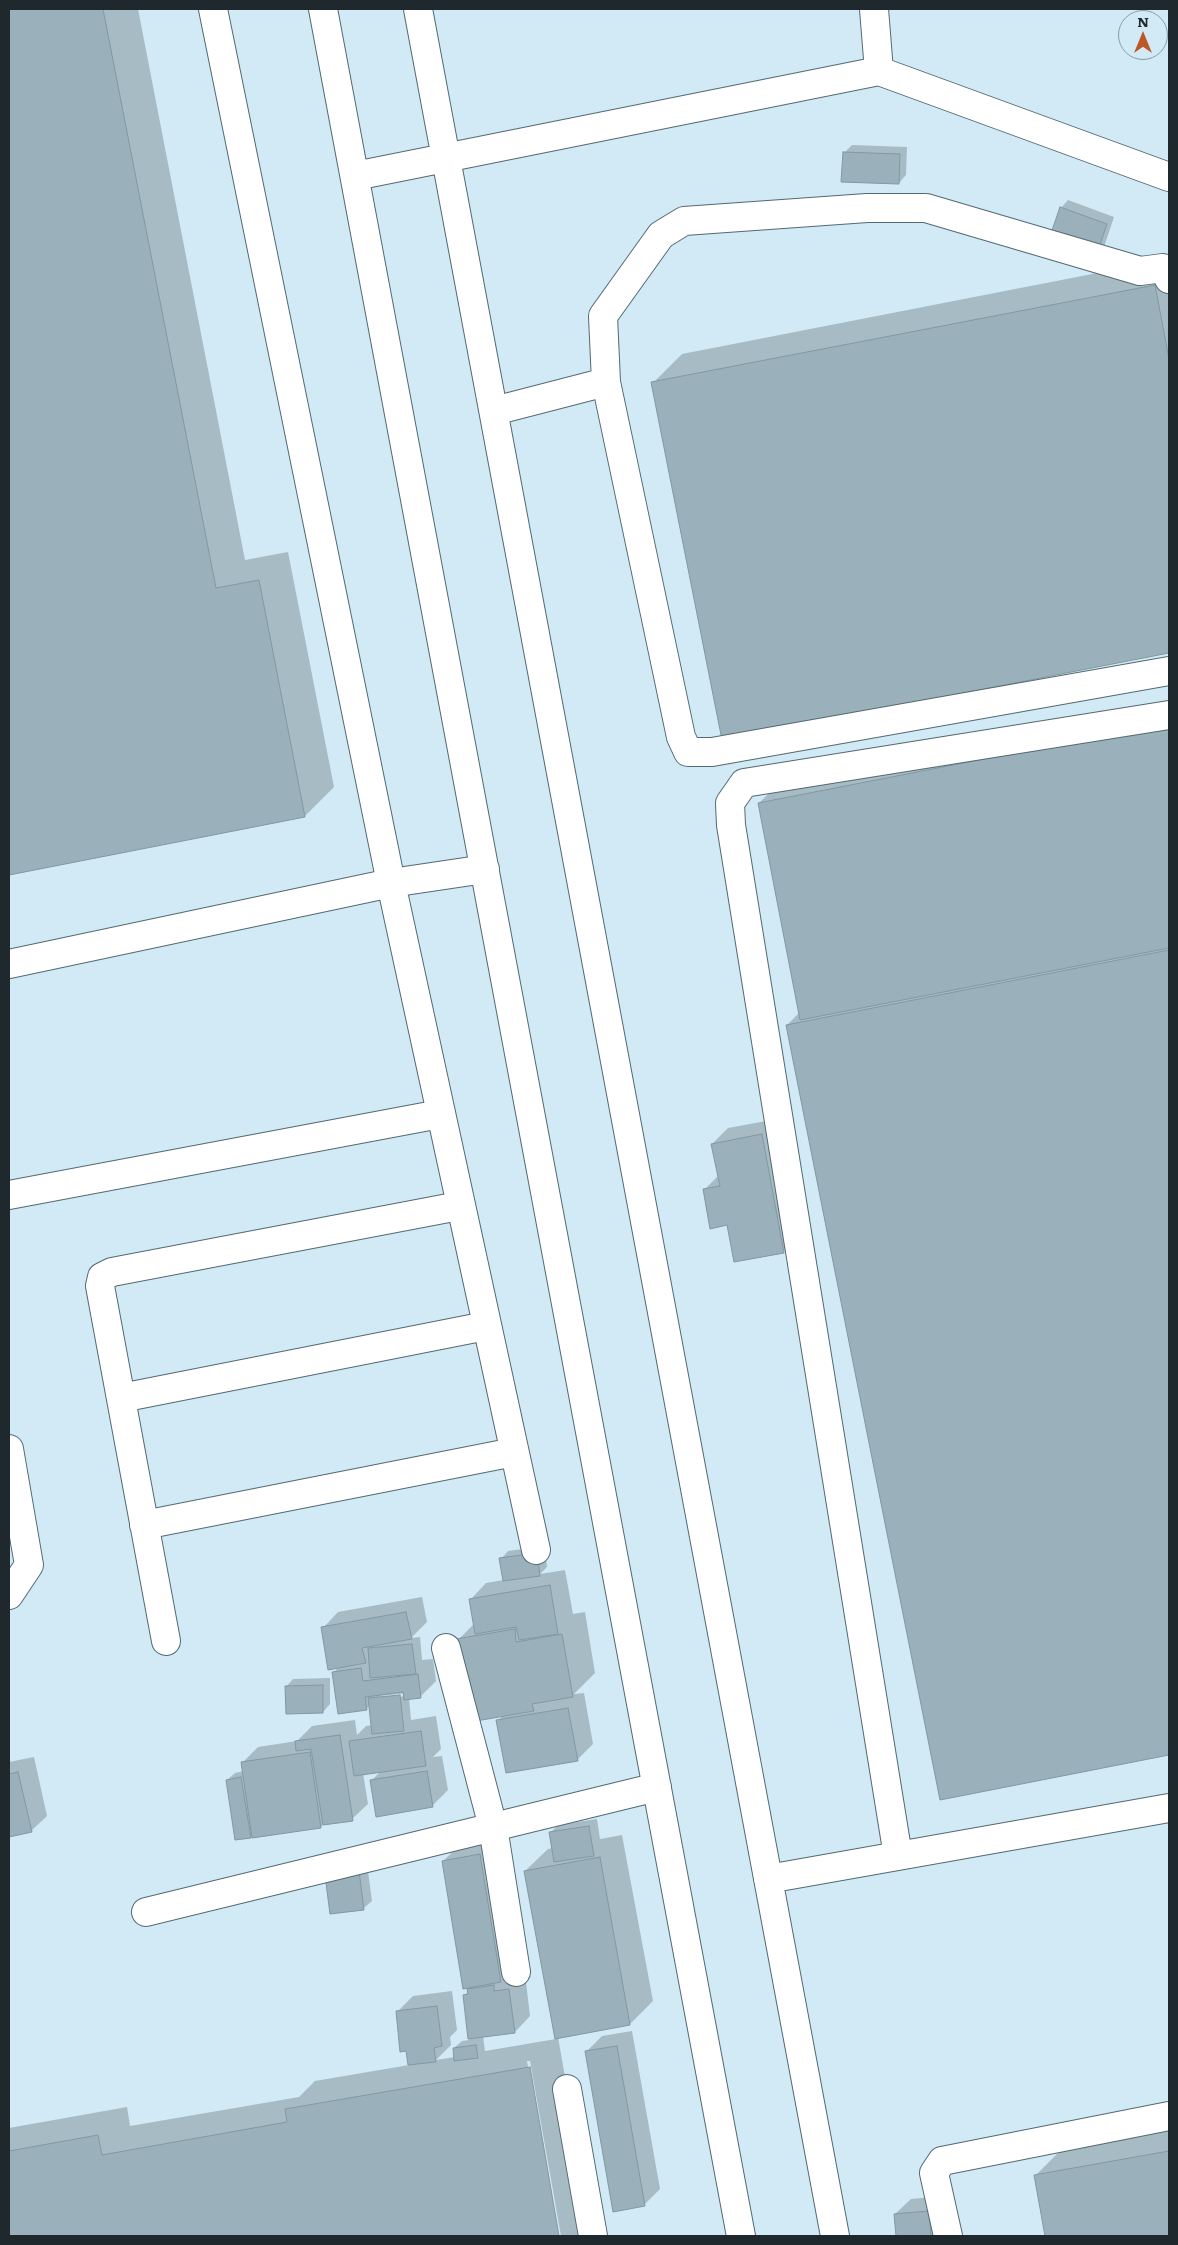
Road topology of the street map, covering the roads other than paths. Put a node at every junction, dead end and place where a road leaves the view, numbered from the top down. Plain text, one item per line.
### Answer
1 (213, 9) edge
2 (323, 9) edge
3 (418, 9) edge
4 (874, 9) edge
5 (880, 71) junction
6 (447, 159) junction
7 (355, 176) junction
8 (1169, 178) edge
9 (1169, 279) edge
10 (606, 382) junction
11 (494, 412) junction
12 (1169, 671) edge
13 (1169, 715) edge
14 (485, 868) junction
15 (391, 883) junction
16 (9, 964) edge
17 (440, 1114) junction
18 (9, 1195) edge
19 (460, 1206) junction
20 (486, 1326) junction
21 (121, 1398) junction
22 (9, 1449) edge
23 (514, 1452) junction
24 (144, 1525) junction
25 (536, 1550) dead end
26 (9, 1595) edge
27 (166, 1641) dead end
28 (446, 1648) dead end
29 (657, 1787) junction
30 (1169, 1808) edge
31 (493, 1827) junction
32 (898, 1856) junction
33 (768, 1879) junction
34 (146, 1912) dead end
35 (516, 1972) dead end
36 (567, 2089) dead end
37 (1169, 2116) edge
38 (593, 2236) edge
39 (741, 2236) edge
40 (835, 2236) edge
41 (948, 2236) edge

1 - 15 street
2 - 7 street
3 - 6 street
4 - 5 street
5 - 6 street
5 - 8 street
6 - 7 street
6 - 11 street
7 - 14 street
9 - 10 street
10 - 11 street
10 - 12 street
11 - 33 street
13 - 32 street
14 - 15 street
14 - 29 street
15 - 16 street
15 - 17 street
17 - 18 street
17 - 19 street
19 - 20 street
19 - 21 street
20 - 21 street
20 - 23 street
21 - 24 street
22 - 26 street
23 - 24 street
23 - 25 street
24 - 27 street
28 - 31 street
29 - 31 street
29 - 39 street
30 - 32 street
31 - 34 street
31 - 35 street
32 - 33 street
33 - 40 street
36 - 38 street
37 - 41 street

